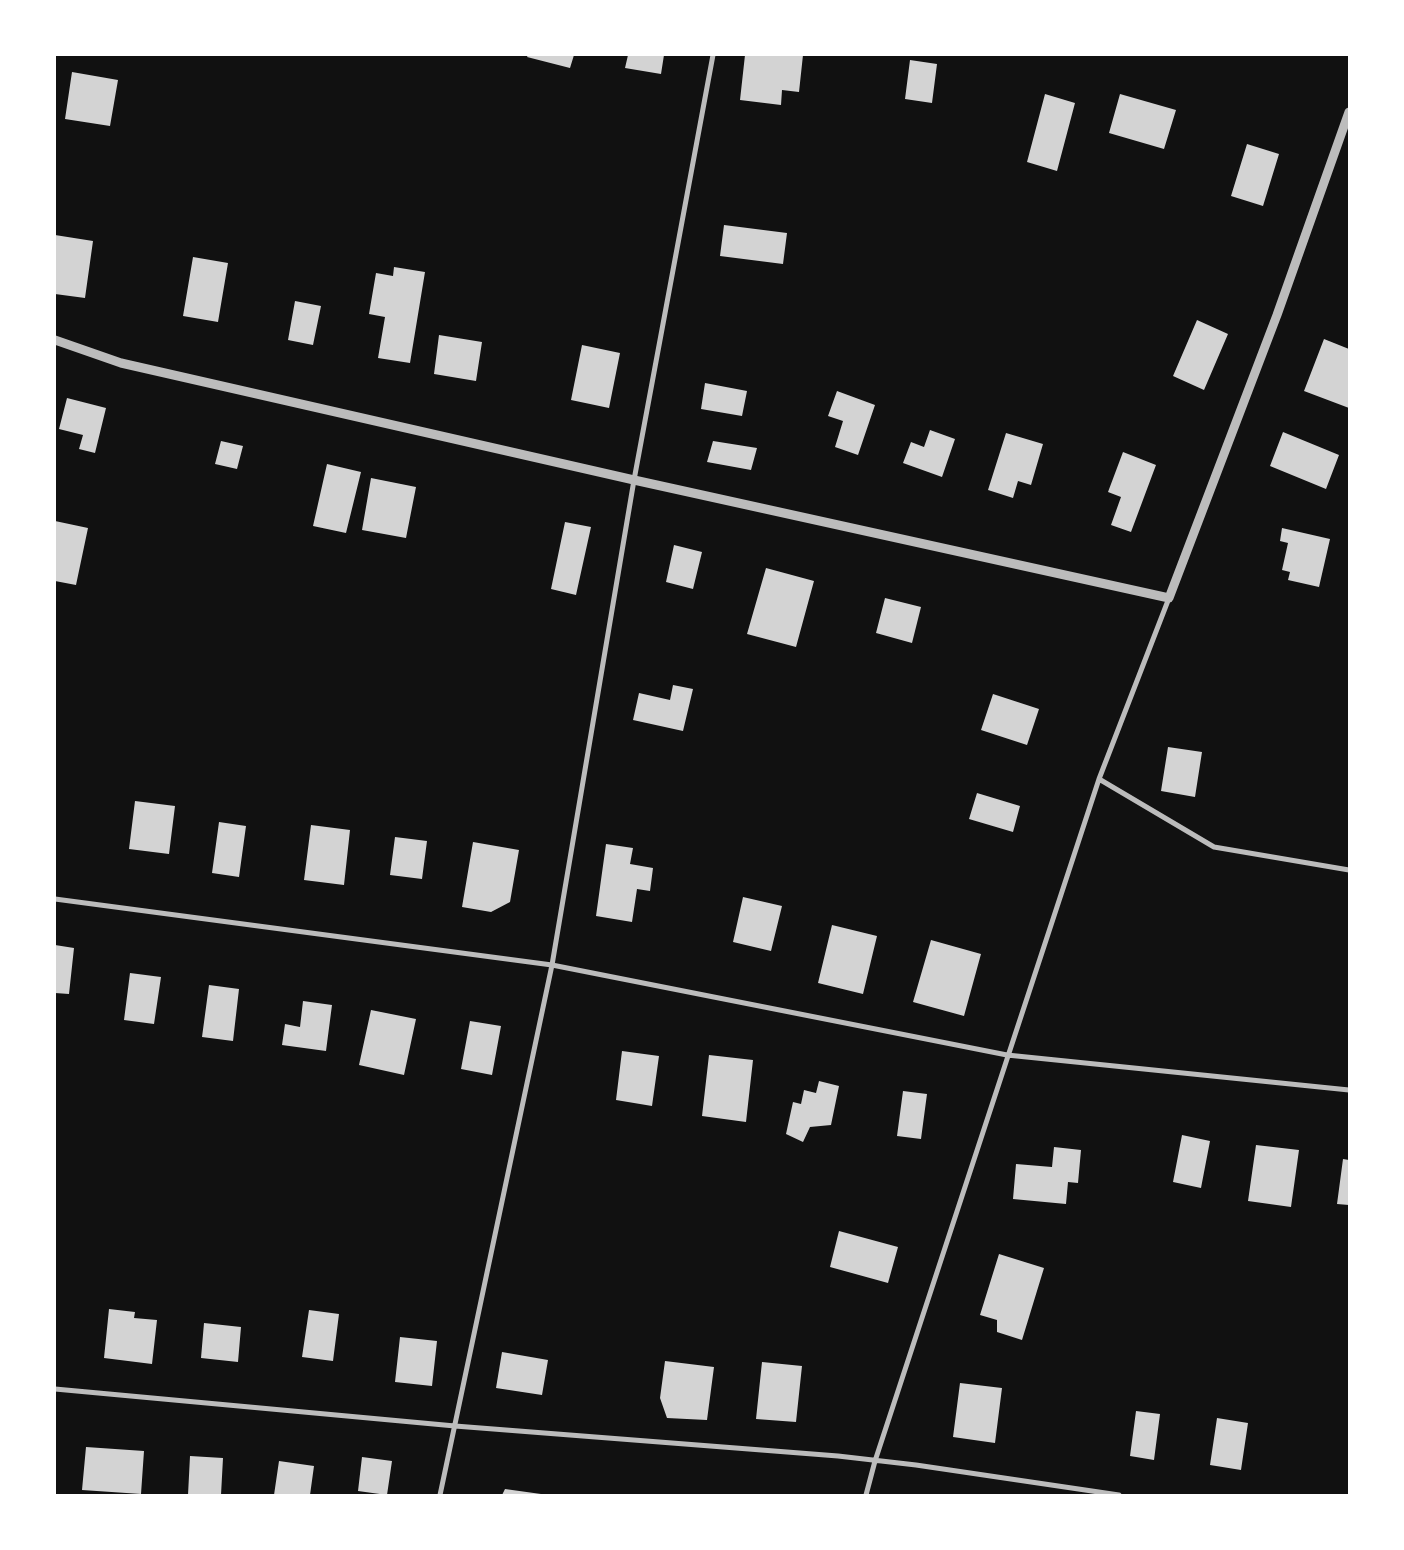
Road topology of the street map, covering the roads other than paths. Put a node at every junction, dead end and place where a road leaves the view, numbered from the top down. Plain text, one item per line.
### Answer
1 (713, 55) edge
2 (1349, 112) edge
3 (55, 340) edge
4 (634, 480) junction
5 (1169, 598) junction
6 (1098, 779) junction
7 (1349, 870) edge
8 (55, 899) edge
9 (552, 965) junction
10 (1008, 1055) junction
11 (1349, 1090) edge
12 (55, 1389) edge
13 (455, 1426) junction
14 (875, 1461) junction
15 (440, 1495) edge
16 (866, 1495) edge
17 (1119, 1495) edge

1 - 4 street
2 - 5 street
3 - 4 street
4 - 5 street
4 - 9 street
5 - 6 street
6 - 7 street
6 - 10 street
8 - 9 street
9 - 10 street
9 - 13 street
10 - 11 street
10 - 14 street
12 - 13 street
13 - 14 street
13 - 15 street
14 - 16 street
14 - 17 street

